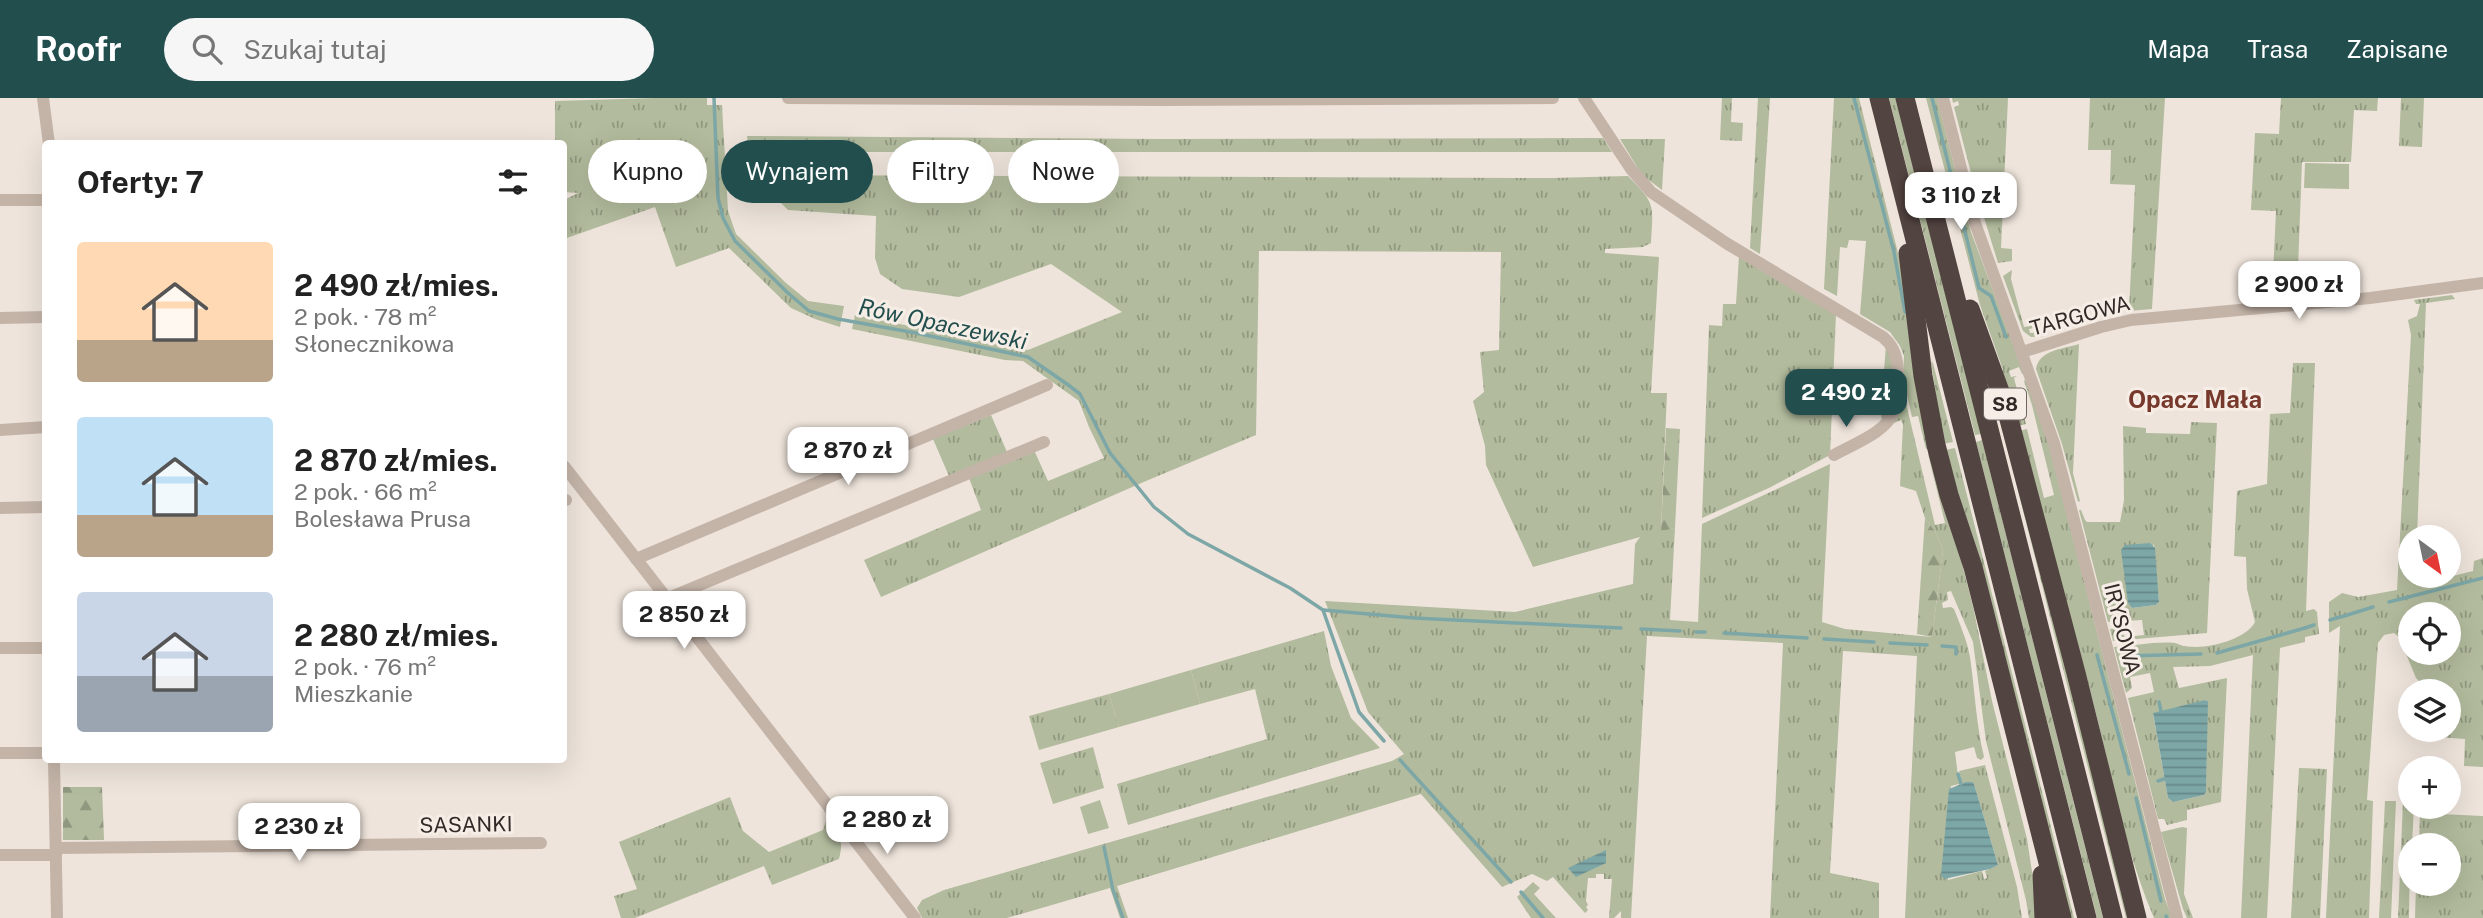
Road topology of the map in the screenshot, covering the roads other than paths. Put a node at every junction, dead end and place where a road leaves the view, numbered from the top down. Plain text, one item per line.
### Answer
1 (43, 98) edge
2 (788, 98) edge
3 (870, 98) edge
4 (1553, 98) edge
5 (1584, 98) edge
6 (1879, 98) edge
7 (1905, 98) edge
8 (1943, 98) edge
9 (48, 140) edge
10 (1900, 182) junction
11 (0, 200) edge
12 (42, 200) edge
13 (1938, 226) junction
14 (2483, 283) edge
15 (42, 317) edge
16 (0, 318) edge
17 (2022, 352) junction
18 (1047, 385) dead end
19 (42, 427) edge
20 (0, 430) edge
21 (1044, 442) dead end
22 (1834, 456) dead end
23 (567, 470) edge
24 (42, 507) edge
25 (0, 508) edge
26 (636, 559) junction
27 (666, 599) junction
28 (0, 648) edge
29 (42, 648) edge
30 (42, 752) edge
31 (0, 753) edge
32 (54, 763) edge
33 (2039, 825) junction
34 (541, 843) dead end
35 (56, 851) junction
36 (0, 855) edge
37 (2124, 862) junction
38 (57, 918) edge
39 (915, 918) edge
40 (2045, 918) edge
41 (2062, 918) edge
42 (2088, 918) edge
43 (2113, 918) edge
44 (2137, 918) edge
45 (2147, 918) edge
46 (2177, 918) edge

1 - 9 street
2 - 3 street
3 - 4 street
5 - 22 street
6 - 10 highway
7 - 13 highway, S8
8 - 17 street, IRYSOWA
10 - 33 highway
10 - 42 highway
11 - 12 street
13 - 37 highway, S8
13 - 43 highway
14 - 17 street, TARGOWA
15 - 16 street
17 - 46 street, IRYSOWA
18 - 26 street
19 - 20 street
21 - 27 street
23 - 26 street
24 - 25 street
26 - 27 street
27 - 39 street
28 - 29 street
30 - 31 street
32 - 35 street
33 - 40 highway
33 - 41 highway
34 - 35 street, SASANKI
35 - 36 street, SASANKI
35 - 38 street
37 - 44 highway
37 - 45 highway, S8

